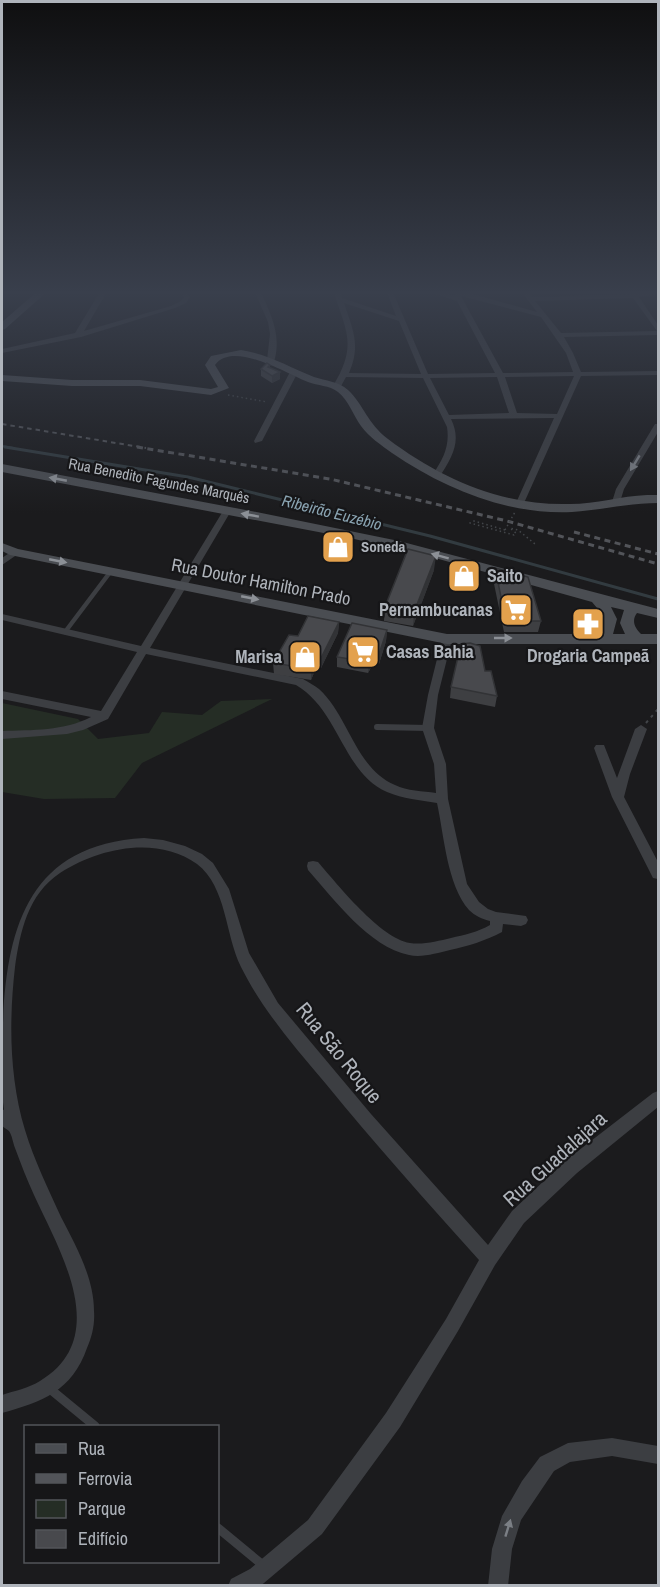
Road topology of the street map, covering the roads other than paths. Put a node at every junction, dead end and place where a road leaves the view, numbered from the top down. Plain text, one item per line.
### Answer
1 (210, 364) edge
2 (279, 364) edge
3 (349, 364) edge
4 (421, 364) edge
5 (494, 364) edge
6 (574, 364) edge
7 (294, 372) junction
8 (658, 373) edge
9 (345, 375) junction
10 (500, 375) junction
11 (578, 375) junction
12 (426, 376) junction
13 (2, 378) edge
14 (337, 386) junction
15 (514, 415) junction
16 (558, 416) junction
17 (447, 417) junction
18 (658, 426) edge
19 (258, 441) dead end
20 (2, 468) edge
21 (437, 474) junction
22 (658, 499) edge
23 (616, 502) junction
24 (518, 507) junction
25 (227, 511) junction
26 (8, 550) edge
27 (2, 562) edge
28 (111, 571) junction
29 (184, 586) junction
30 (598, 600) junction
31 (634, 608) junction
32 (658, 614) edge
33 (2, 617) edge
34 (65, 632) junction
35 (636, 638) junction
36 (447, 639) junction
37 (601, 639) junction
38 (658, 639) edge
39 (144, 650) junction
40 (2, 695) edge
41 (104, 716) junction
42 (376, 727) dead end
43 (428, 728) junction
44 (640, 729) road end
45 (2, 735) edge
46 (600, 748) dead end
47 (618, 797) junction
48 (442, 799) junction
49 (313, 866) dead end
50 (658, 874) edge
51 (496, 918) junction
52 (521, 920) dead end
53 (658, 1098) edge
54 (8, 1121) edge
55 (489, 1259) junction
56 (48, 1387) junction
57 (2, 1404) edge
58 (94, 1425) edge
59 (658, 1455) edge
60 (219, 1529) edge
61 (266, 1568) junction
62 (238, 1586) edge
63 (498, 1586) edge

1 - 13 main road
2 - 7 main road
3 - 9 street
4 - 12 street
5 - 10 street
6 - 11 street
7 - 14 main road
7 - 19 street
8 - 11 street
9 - 12 street
9 - 14 street
10 - 11 street
10 - 12 street
10 - 15 street
11 - 16 street
12 - 17 street
14 - 21 main road
15 - 16 street
15 - 17 street
16 - 24 street
17 - 21 street
18 -> 23 street
25 -> 20 main road, Rua Benedito Fagundes Marquês
21 - 24 main road
22 - 23 main road
23 - 24 main road
25 - 29 street
30 -> 25 main road, Rua Benedito Fagundes Marquês
26 - 27 street
26 -> 28 main road, Rua Doutor Hamilton Prado
28 - 29 main road, Rua Doutor Hamilton Prado
28 - 34 lane
29 -> 36 main road, Rua Doutor Hamilton Prado
29 - 39 street
30 - 31 main road, Rua Benedito Fagundes Marquês
30 - 37 main road
31 - 32 main road, Rua Benedito Fagundes Marquês
31 - 35 main road
33 - 34 street
34 - 39 street
35 - 37 main road, Rua Doutor Hamilton Prado
35 - 38 main road, Rua Doutor Hamilton Prado
36 -> 37 main road, Rua Doutor Hamilton Prado
36 - 43 street
39 - 41 street
39 - 48 street
40 - 41 street
41 - 45 street
42 - 43 lane
43 - 48 street
44 - 47 street
46 - 47 street
47 - 50 street
48 - 51 street
49 - 51 street
51 - 52 street
53 - 55 street, Rua Guadalajara
54 - 55 street, Rua São Roque
54 - 56 street, Rua São Roque
55 - 61 street
56 - 57 street
56 - 58 lane
63 -> 59 street
60 - 61 lane
61 - 62 street

